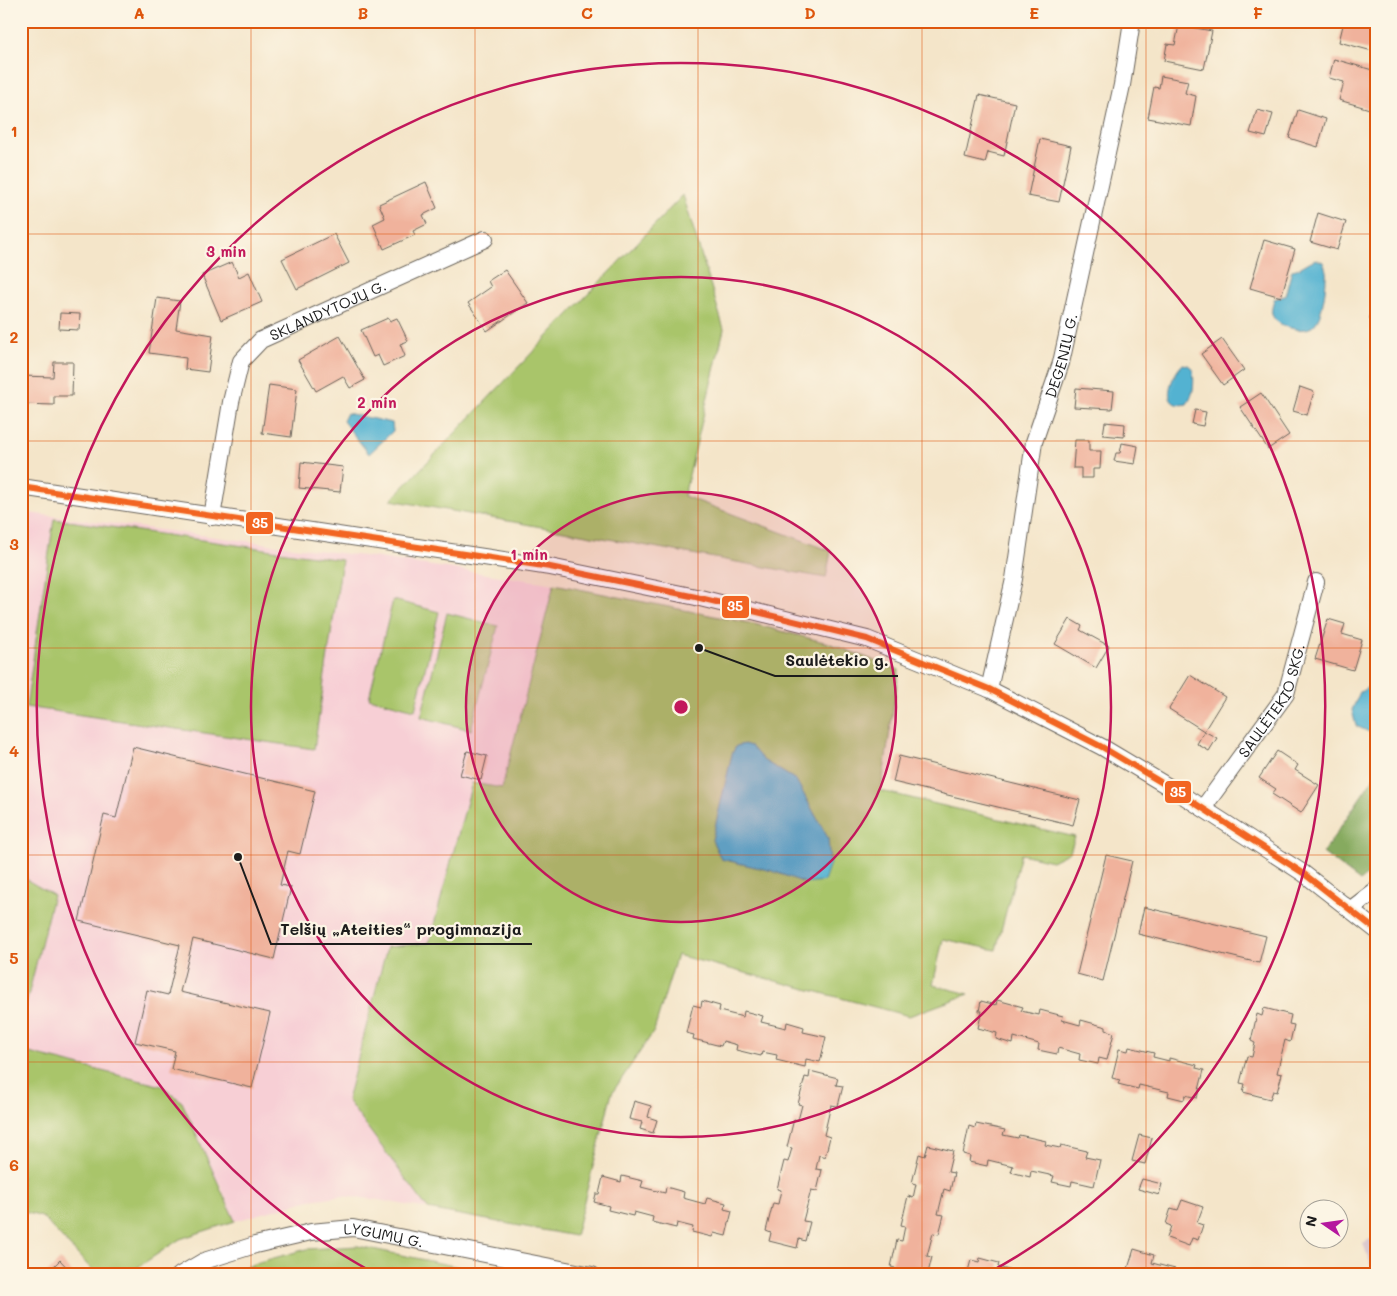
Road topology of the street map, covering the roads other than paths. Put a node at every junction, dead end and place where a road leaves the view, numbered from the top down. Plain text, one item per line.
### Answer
1 (1132, 21) edge
2 (485, 239) dead end
3 (21, 487) edge
4 (212, 517) junction
5 (1316, 582) dead end
6 (989, 689) junction
7 (1203, 808) junction
8 (1376, 890) edge
9 (1350, 910) junction
10 (1376, 930) edge
11 (180, 1275) edge
12 (592, 1275) edge

1 - 6 street, DEGENIŲ G.
2 - 4 street, SKLANDYTOJŲ G.
3 - 4 street
4 - 6 street
5 - 7 street, SAULĖTEKIO SKG.
6 - 7 street
7 - 9 street
8 - 9 street
9 - 10 street
11 - 12 street, LYGUMŲ G.

